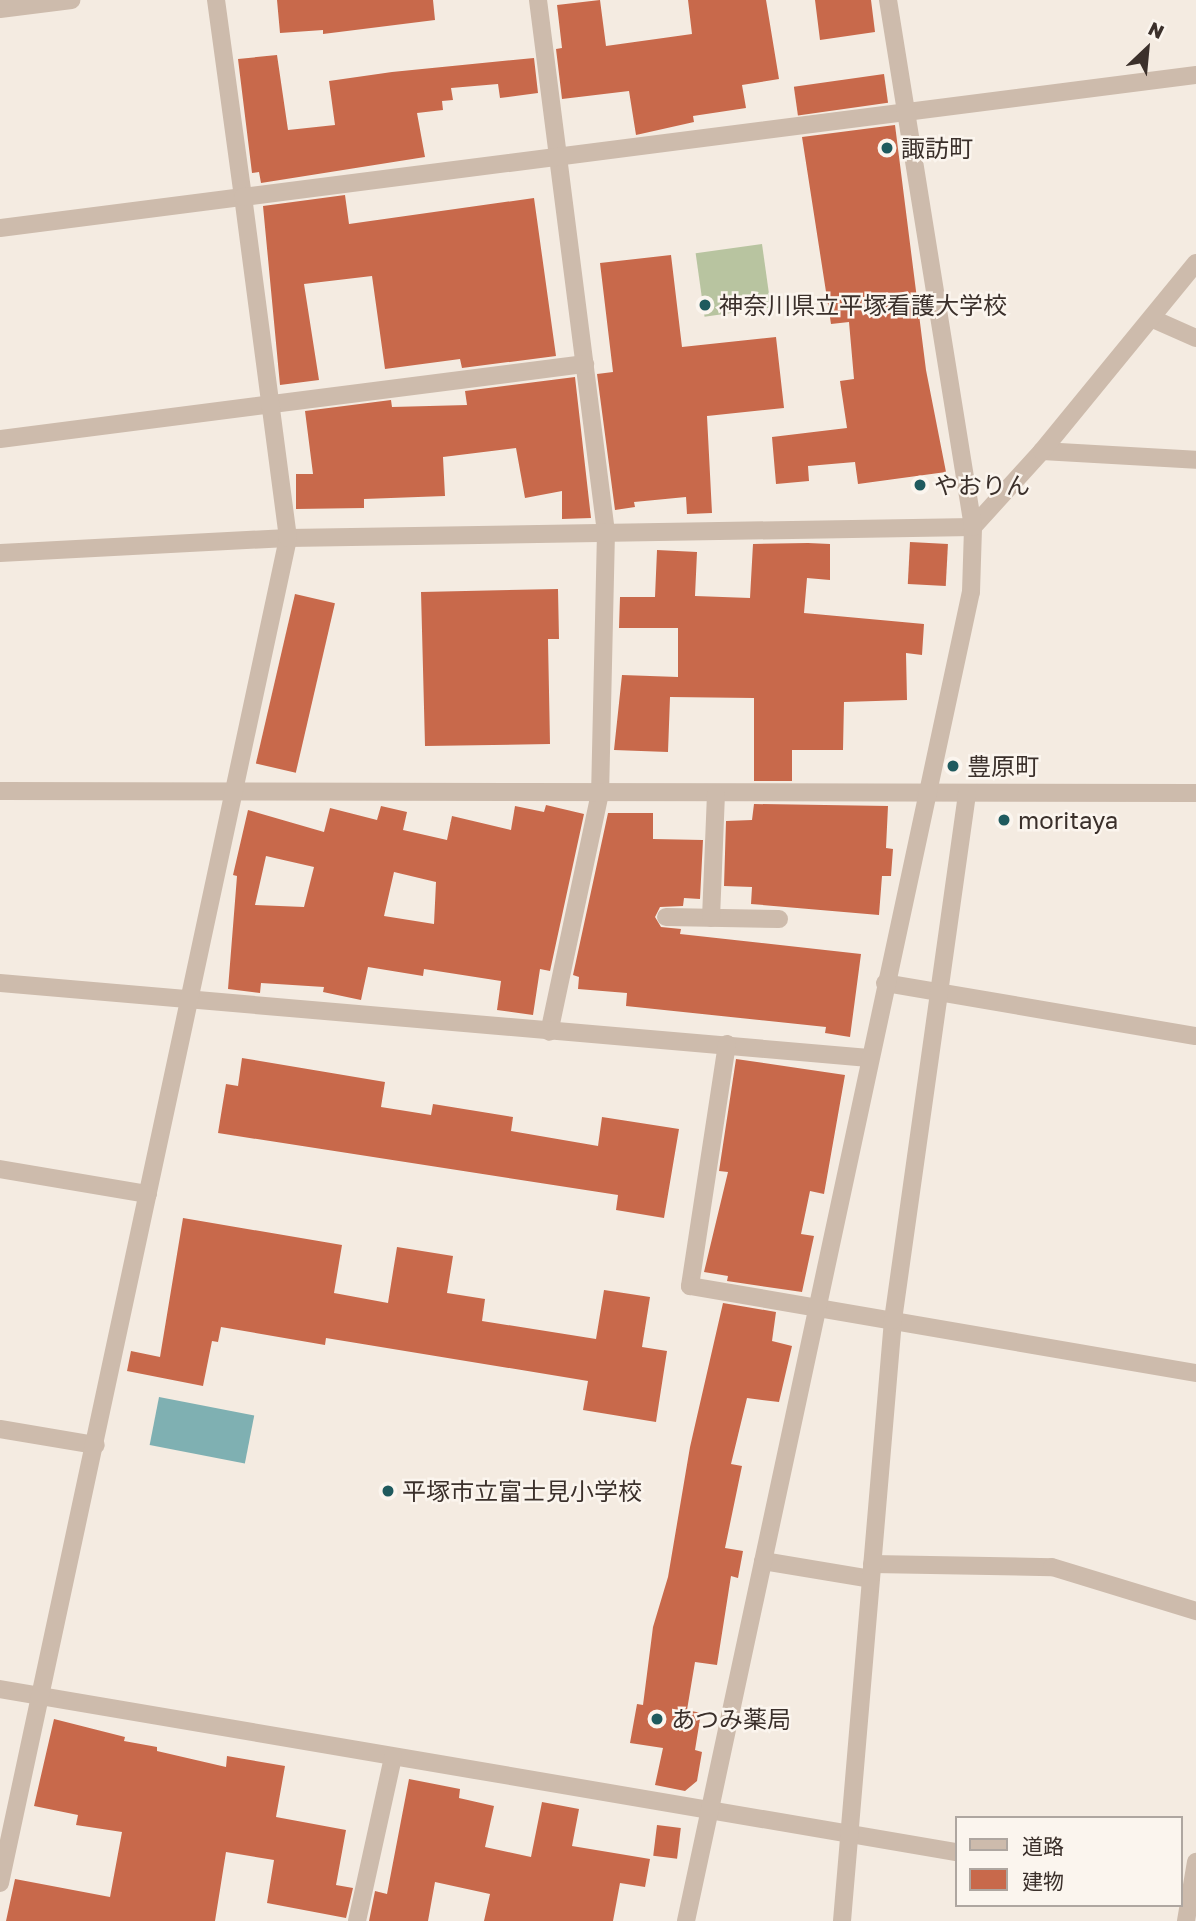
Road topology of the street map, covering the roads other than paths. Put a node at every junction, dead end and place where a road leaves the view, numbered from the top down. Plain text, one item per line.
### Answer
1 (71, 0) edge
2 (216, 0) edge
3 (538, 0) edge
4 (888, 0) edge
5 (0, 9) edge
6 (1196, 75) edge
7 (906, 113) junction
8 (559, 158) junction
9 (243, 197) junction
10 (0, 228) edge
11 (1196, 263) edge
12 (1153, 319) junction
13 (1196, 338) edge
14 (585, 364) junction
15 (268, 407) junction
16 (0, 439) edge
17 (1042, 451) junction
18 (1196, 460) edge
19 (973, 527) junction
20 (606, 532) junction
21 (288, 538) junction
22 (0, 553) edge
23 (0, 791) edge
24 (236, 792) junction
25 (929, 792) junction
26 (600, 793) junction
27 (1196, 793) edge
28 (716, 794) junction
29 (967, 794) junction
30 (666, 917) dead end
31 (711, 918) junction
32 (779, 919) dead end
33 (0, 983) edge
34 (885, 983) junction
35 (939, 992) junction
36 (191, 999) junction
37 (549, 1032) junction
38 (1196, 1036) edge
39 (727, 1044) junction
40 (869, 1058) junction
41 (0, 1169) edge
42 (148, 1194) junction
43 (817, 1307) junction
44 (893, 1320) junction
45 (1196, 1373) edge
46 (0, 1429) edge
47 (96, 1445) junction
48 (763, 1561) junction
49 (872, 1572) junction
50 (1196, 1611) edge
51 (0, 1689) edge
52 (40, 1696) junction
53 (393, 1757) junction
54 (708, 1811) junction
55 (851, 1834) junction
56 (954, 1852) edge
57 (1196, 1862) edge
58 (0, 1883) edge
59 (1189, 1893) edge
60 (357, 1921) edge
61 (685, 1921) edge
62 (842, 1921) edge
63 (1186, 1921) edge

1 - 5 street
2 - 9 street
3 - 8 street
4 - 7 street
6 - 7 street
7 - 8 street
7 - 19 street
8 - 9 street
8 - 14 street
9 - 10 street
9 - 15 street
11 - 12 street
12 - 13 street
12 - 17 street
14 - 15 street
14 - 20 street
15 - 16 street
15 - 21 street
17 - 18 street
17 - 19 street
19 - 20 street
19 - 25 street
20 - 21 street
20 - 26 street
21 - 22 street
21 - 24 street
23 - 24 street
24 - 26 street
24 - 36 street
25 - 28 street
25 - 29 street
25 - 34 street
26 - 28 street
26 - 37 street
27 - 29 street
28 - 31 street
29 - 35 street
30 - 31 street
31 - 32 street
33 - 36 street
34 - 35 street
34 - 40 street
35 - 38 street
35 - 44 street
36 - 37 street
36 - 42 street
37 - 39 street
39 - 40 street
39 - 43 street
40 - 43 street
41 - 42 street
42 - 47 street
43 - 44 street
43 - 48 street
44 - 45 street
44 - 49 street
46 - 47 street
47 - 52 street
48 - 49 street
48 - 54 street
49 - 50 street
49 - 55 street
51 - 52 street
52 - 53 street
52 - 58 street
53 - 54 street
53 - 60 street
54 - 55 street
54 - 61 street
55 - 56 street
55 - 62 street
57 - 59 street
59 - 63 street

